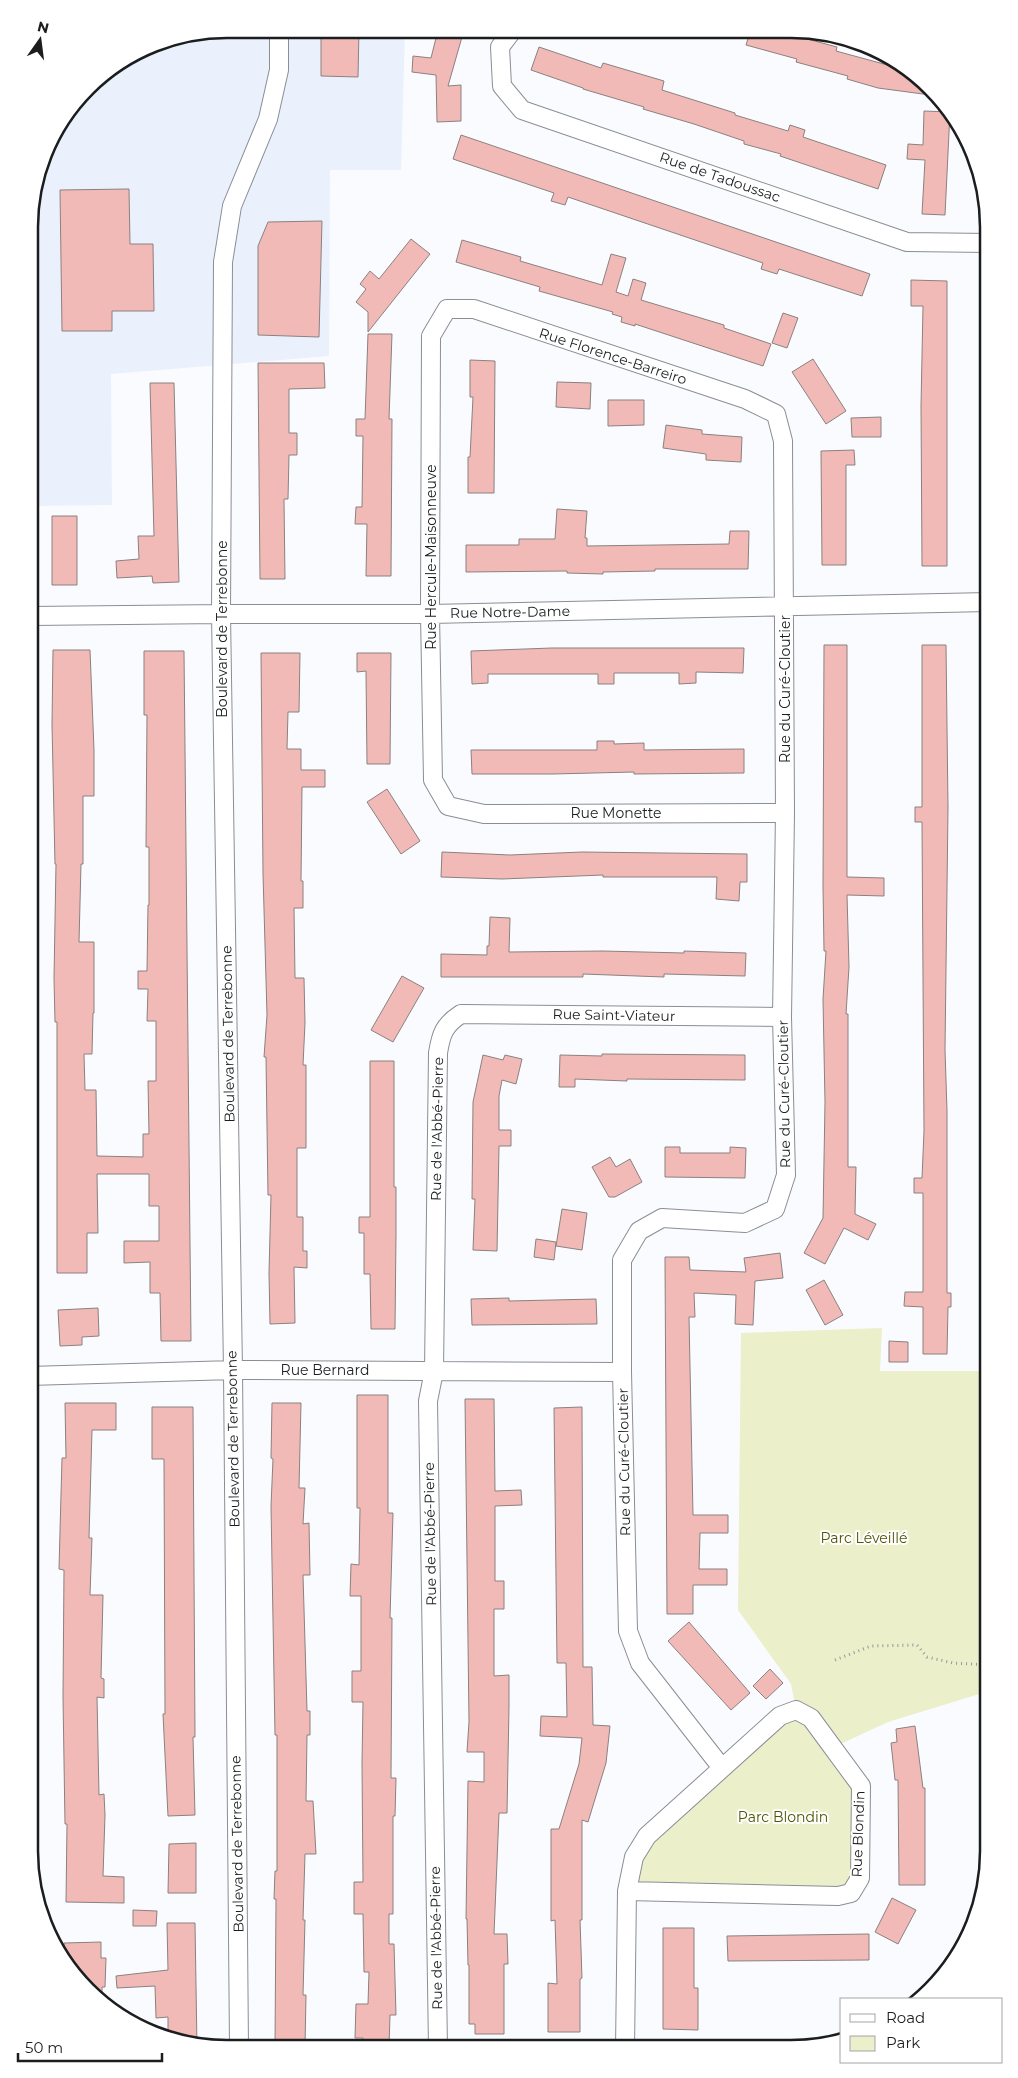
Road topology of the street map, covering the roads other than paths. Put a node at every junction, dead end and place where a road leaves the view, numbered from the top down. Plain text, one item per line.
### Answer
1 (279, 38) edge
2 (506, 38) edge
3 (980, 243) edge
4 (447, 309) joint
5 (776, 414) joint
6 (980, 602) edge
7 (785, 606) junction
8 (221, 614) junction
9 (430, 614) junction
10 (38, 616) edge
11 (448, 806) joint
12 (785, 813) junction
13 (782, 1017) junction
14 (449, 1022) joint
15 (233, 1370) junction
16 (434, 1371) junction
17 (622, 1372) junction
18 (38, 1376) edge
19 (722, 1768) junction
20 (627, 1891) junction
21 (240, 2040) edge
22 (438, 2040) edge
23 (625, 2040) edge

1 - 8 street, Boulevard de Terrebonne
2 - 3 street, Rue de Tadoussac
4 - 5 street, Rue Florence-Barreiro
4 - 9 street, Rue Hercule-Maisonneuve
5 - 7 street, Rue du Curé-Cloutier
6 - 7 street, Rue Notre-Dame
7 - 9 street, Rue Notre-Dame
7 - 12 street, Rue du Curé-Cloutier
8 - 9 street, Rue Notre-Dame
8 - 10 street, Rue Notre-Dame
8 - 15 street, Boulevard de Terrebonne
9 - 11 street, Rue Hercule-Maisonneuve
11 - 12 street, Rue Monette
12 - 13 street, Rue du Curé-Cloutier
13 - 14 street, Rue Saint-Viateur
13 - 17 street, Rue du Curé-Cloutier
14 - 16 street, Rue de l'Abbé-Pierre
15 - 16 street, Rue Bernard
15 - 18 street, Rue Bernard
15 - 21 street, Boulevard de Terrebonne
16 - 17 street, Rue Bernard
16 - 22 street, Rue de l'Abbé-Pierre
17 - 19 street, Rue du Curé-Cloutier
19 - 20 street, Rue Blondin
19 - 20 street, Rue Blondin
20 - 23 street, Rue Blondin

